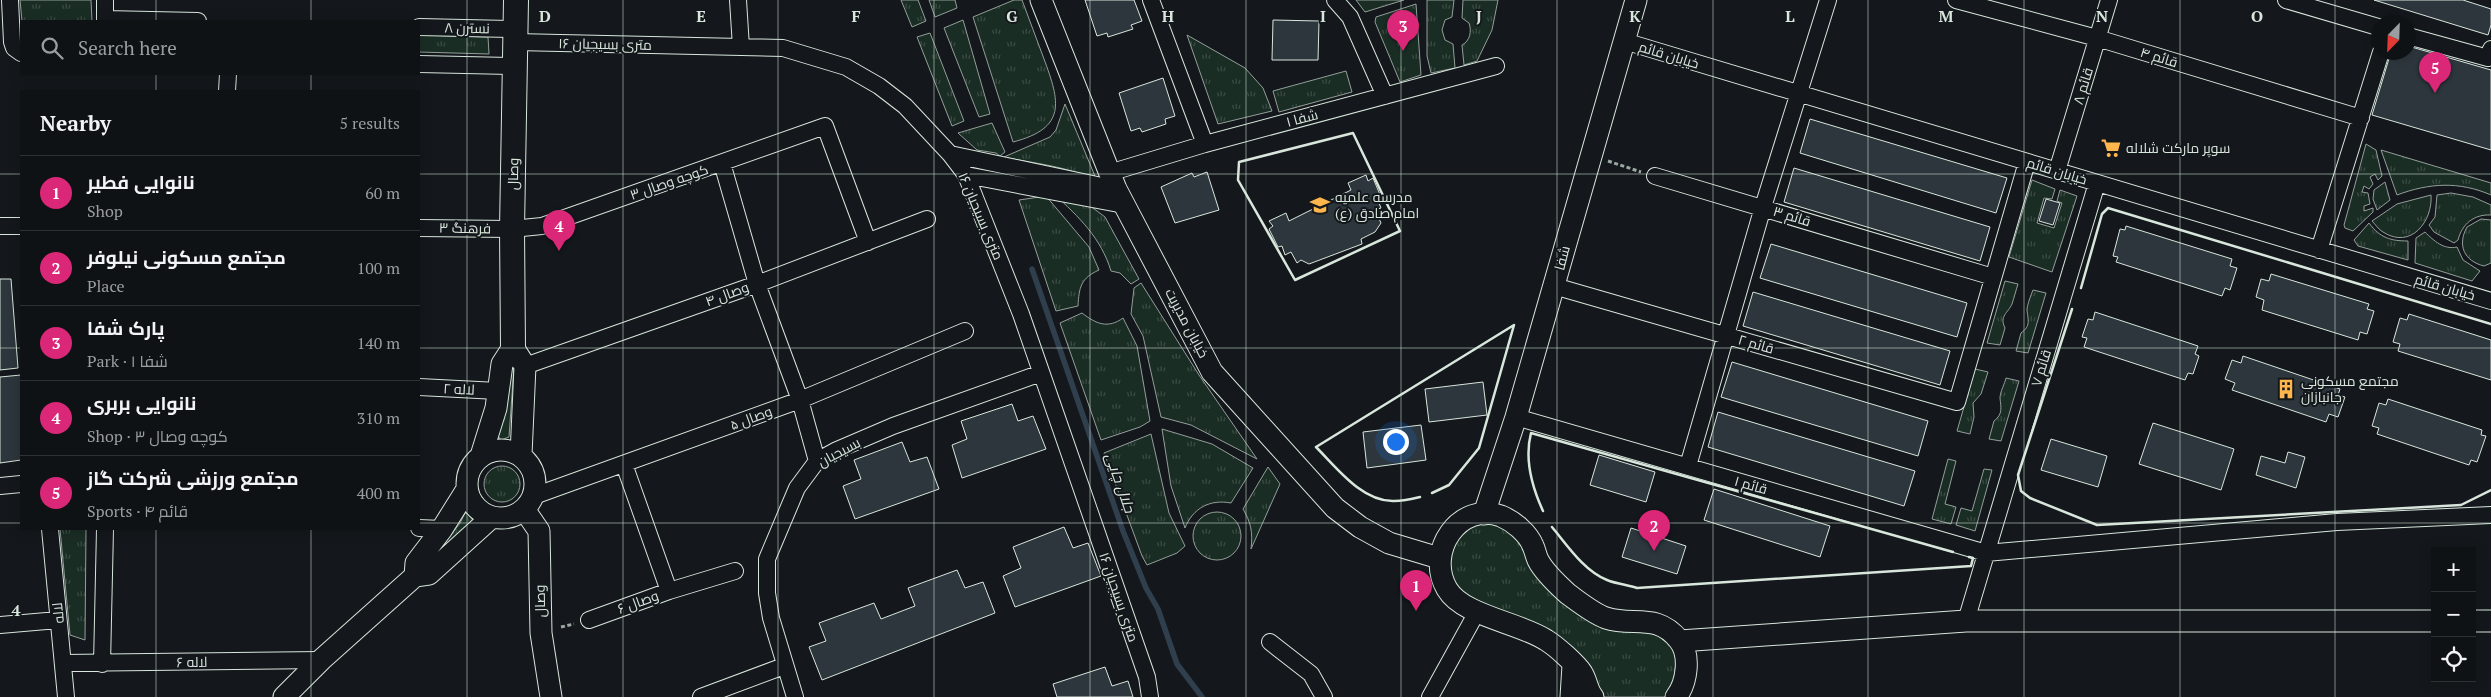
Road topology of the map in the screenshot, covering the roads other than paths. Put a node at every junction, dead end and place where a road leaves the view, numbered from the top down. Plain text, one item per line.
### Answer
1 (10, 0) edge
2 (105, 0) edge
3 (516, 0) edge
4 (738, 0) edge
5 (1041, 0) edge
6 (1151, 0) edge
7 (1335, 0) edge
8 (1636, 0) edge
9 (1828, 0) edge
10 (1956, 0) edge
11 (2109, 0) edge
12 (2286, 0) edge
13 (105, 20) edge
14 (2371, 25) edge
15 (420, 27) edge
16 (515, 36) junction
17 (2097, 38) junction
18 (2416, 38) edge
19 (1624, 41) junction
20 (741, 46) junction
21 (2491, 49) edge
22 (20, 51) edge
23 (2379, 60) edge
24 (420, 64) edge
25 (515, 66) junction
26 (1496, 66) dead end
27 (228, 75) edge
28 (227, 90) edge
29 (1799, 93) junction
30 (1385, 96) junction
31 (2361, 118) junction
32 (1205, 144) junction
33 (950, 154) junction
34 (2027, 162) junction
35 (722, 163) junction
36 (2057, 171) junction
37 (966, 176) junction
38 (1655, 176) road end
39 (2097, 183) junction
40 (1116, 189) junction
41 (1763, 208) junction
42 (927, 219) dead end
43 (0, 226) edge
44 (20, 226) edge
45 (420, 228) edge
46 (512, 229) junction
47 (868, 242) junction
48 (2319, 250) junction
49 (1993, 277) junction
50 (757, 284) junction
51 (1554, 286) junction
52 (2491, 300) edge
53 (965, 331) dead end
54 (1726, 336) junction
55 (519, 357) junction
56 (1040, 373) junction
57 (420, 387) edge
58 (498, 391) junction
59 (800, 400) junction
60 (1516, 417) junction
61 (520, 455) junction
62 (481, 456) junction
63 (817, 461) junction
64 (624, 464) junction
65 (1688, 466) junction
66 (20, 484) edge
67 (0, 486) edge
68 (467, 489) junction
69 (529, 503) junction
70 (1484, 514) junction
71 (2491, 515) edge
72 (492, 517) junction
73 (420, 528) edge
74 (442, 529) junction
75 (50, 530) edge
76 (105, 530) edge
77 (1986, 553) junction
78 (1439, 558) junction
79 (735, 571) dead end
80 (415, 576) junction
81 (669, 591) junction
82 (1477, 612) junction
83 (58, 620) junction
84 (589, 620) road end
85 (1966, 621) junction
86 (2431, 621) edge
87 (2476, 621) edge
88 (2491, 621) edge
89 (0, 625) edge
90 (1680, 641) junction
91 (1270, 642) dead end
92 (321, 660) junction
93 (62, 663) junction
94 (102, 664) junction
95 (1573, 665) junction
96 (784, 666) junction
97 (66, 697) edge
98 (284, 697) edge
99 (551, 697) edge
100 (701, 697) edge
101 (795, 697) edge
102 (1150, 697) edge
103 (1324, 697) edge
104 (1430, 697) edge
105 (1571, 697) edge
106 (1593, 697) edge
107 (1676, 697) edge

1 - 22 street
2 - 13 street
3 - 16 main road, وصال
4 - 20 street
5 - 40 street, خیابان مدیریت
6 - 32 street
7 - 30 street
8 - 19 street, شفا
9 - 29 street
10 - 17 street, قائم ۴
11 - 17 street, قائم ۸
12 - 14 street
15 - 16 street, نسترن ۸
16 - 20 street, ۱۶ متری بسیجیان
16 - 25 main road, وصال
17 - 31 street, قائم ۴
17 - 36 street, قائم ۸
18 - 21 street
19 - 29 street, خیابان قائم
19 - 51 street, شفا
20 - 33 street, ۱۶ متری بسیجیان
23 - 31 street
24 - 25 street
25 - 46 main road, وصال
26 - 30 street, شفا ۱
27 - 28 street
29 - 34 street, خیابان قائم
29 - 41 street
30 - 32 street, شفا ۱
31 - 48 street
32 - 40 street, شفا ۱
33 - 37 street, ۱۶ متری بسیجیان
33 - 40 street
34 - 36 street, خیابان قائم
34 - 49 street
35 - 46 street, کوچه وصال ۳
35 - 47 street, کوچه وصال ۳
35 - 50 street
36 - 39 street, خیابان قائم
37 - 40 street
37 - 56 street, ۱۶ متری بسیجیان
38 - 41 street, قائم ۳
39 - 48 street, خیابان قائم
39 - 77 street, قائم ۷
40 - 78 street, خیابان مدیریت
41 - 49 street, قائم ۳
41 - 54 street
42 - 47 street, وصال ۴
43 - 44 street
45 - 46 street, فرهنگ ۳
46 - 55 main road, وصال
47 - 50 street, وصال ۴
48 - 52 street, خیابان قائم
49 - 54 street, قائم ۲
50 - 55 street, وصال ۴
50 - 59 street
51 - 54 street, قائم ۲
51 - 60 street, شفا
53 - 59 street, وصال ۵
54 - 65 street
55 - 58 street
55 - 61 street
56 - 63 street, بسیجیان
56 - 102 street, ۱۶ متری بسیجیان
57 - 58 street, لاله ۲
58 - 62 street
59 - 63 street
59 - 64 street, وصال ۵
60 - 65 street, قائم ۱
60 - 70 street, شفا
61 - 62 street
61 - 69 street
62 - 68 street
63 - 96 street, بسیجیان
64 - 69 street, وصال ۵
64 - 81 street
65 - 77 street, قائم ۱
66 - 67 street
68 - 72 street
68 - 74 street
69 - 72 street
69 - 99 street, وصال
70 - 78 street
70 - 90 street
71 - 77 street
72 - 80 street
73 - 74 street
74 - 80 street
75 - 83 street, لاله
76 - 94 street
77 - 85 street, قائم ۷
78 - 82 street
79 - 81 street, وصال ۶
80 - 92 street
81 - 84 street, وصال ۶
82 - 95 street
82 - 104 street
83 - 89 street
83 - 93 street, لاله
85 - 86 street
85 - 90 street
87 - 88 street
90 - 107 street
91 - 103 street
92 - 94 street, لاله ۶
92 - 98 street
93 - 94 street, لاله ۶
93 - 97 street, لاله
95 - 105 street
95 - 106 street
96 - 100 street
96 - 101 street, بسیجیان

